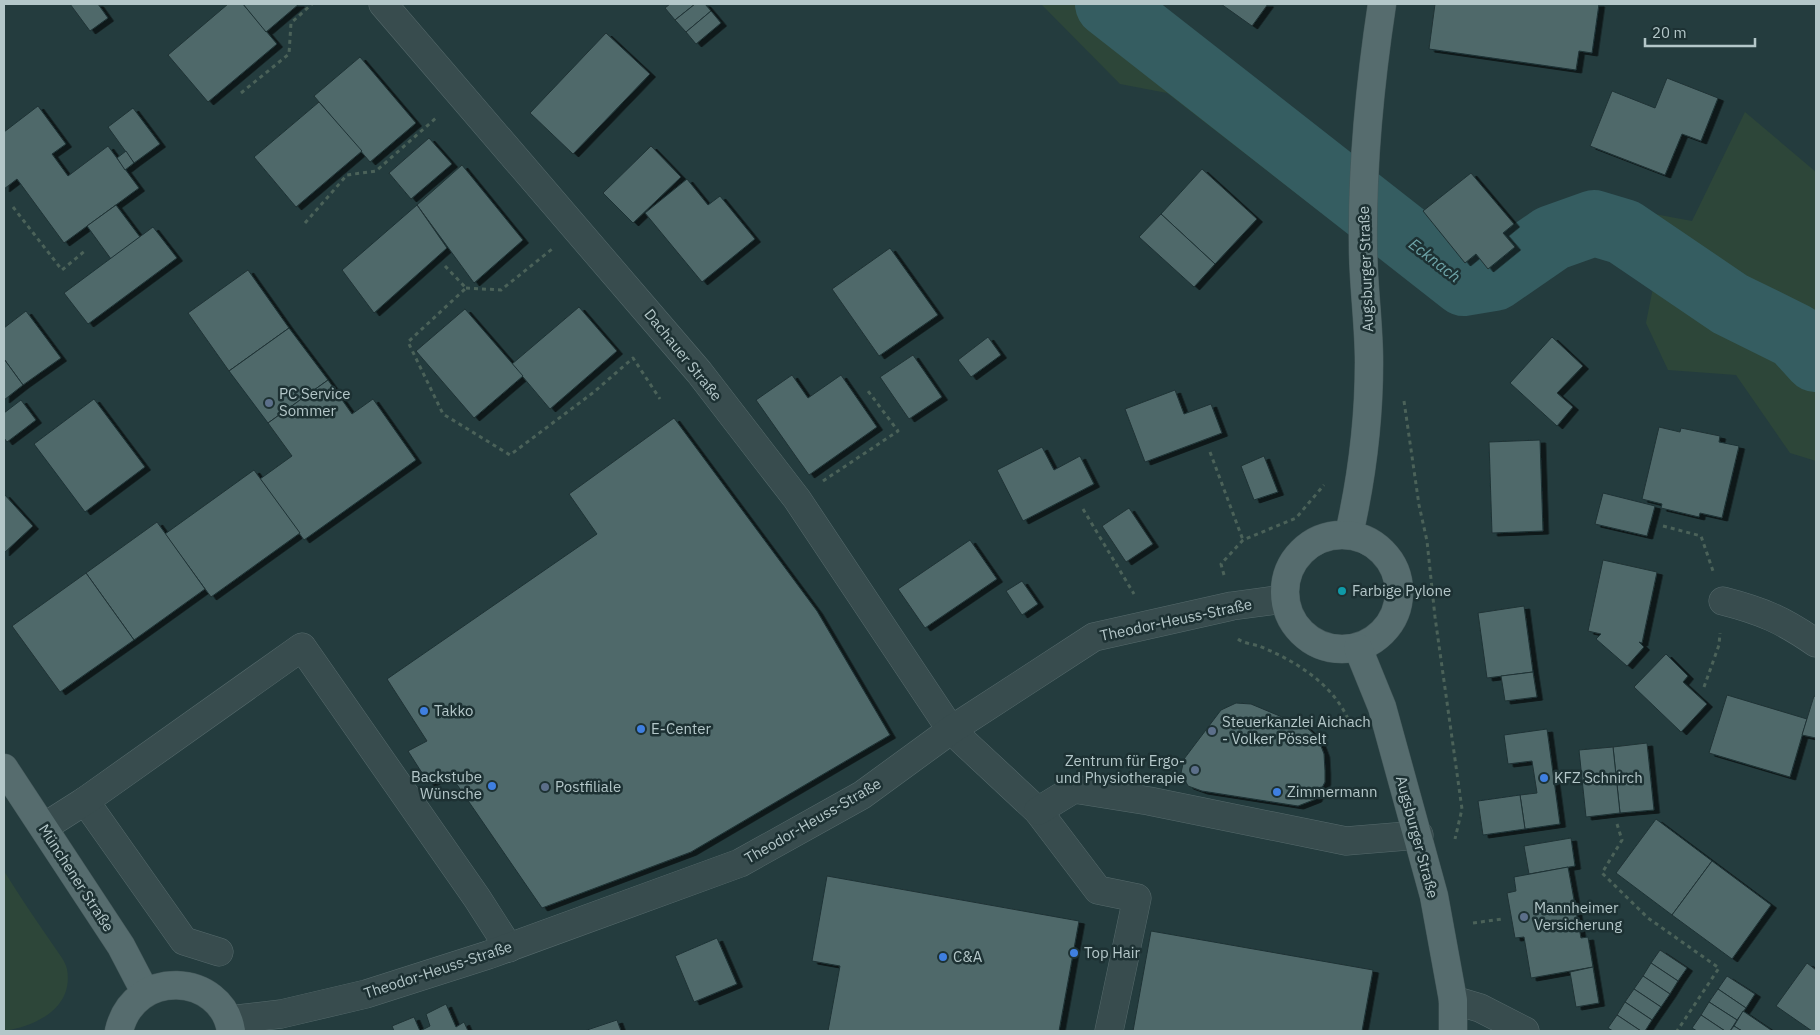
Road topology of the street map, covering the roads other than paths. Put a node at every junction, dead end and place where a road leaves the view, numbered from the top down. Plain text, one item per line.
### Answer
1 (1382, 4) edge
2 (394, 8) edge
3 (1349, 534) junction
4 (1284, 599) junction
5 (1723, 601) dead end
6 (1816, 643) edge
7 (1358, 648) junction
8 (952, 730) junction
9 (4, 768) edge
10 (85, 801) junction
11 (1038, 811) junction
12 (44, 827) junction
13 (1419, 835) junction
14 (508, 948) junction
15 (219, 952) dead end
16 (145, 992) junction
17 (1453, 1000) junction
18 (230, 1026) edge
19 (119, 1031) edge
20 (1109, 1031) edge
21 (1453, 1031) edge
22 (1525, 1031) edge

1 - 3 main road, Augsburger Straße
2 - 8 street, Dachauer Straße
3 - 4 main road
3 - 7 main road
4 - 7 main road
4 - 8 street, Theodor-Heuss-Straße
5 - 6 street
7 - 13 main road, Augsburger Straße
8 - 11 street, Dachauer Straße
8 - 14 street, Theodor-Heuss-Straße
9 - 12 main road, Münchener Straße
10 - 12 street
10 - 14 street
10 - 15 street
11 - 13 street
11 - 20 street, Dachauer Straße
12 - 16 main road, Münchener Straße
13 - 17 main road, Augsburger Straße
14 - 18 street, Theodor-Heuss-Straße
16 - 18 main road
16 - 19 main road
17 - 21 main road, Augsburger Straße
17 - 22 street

